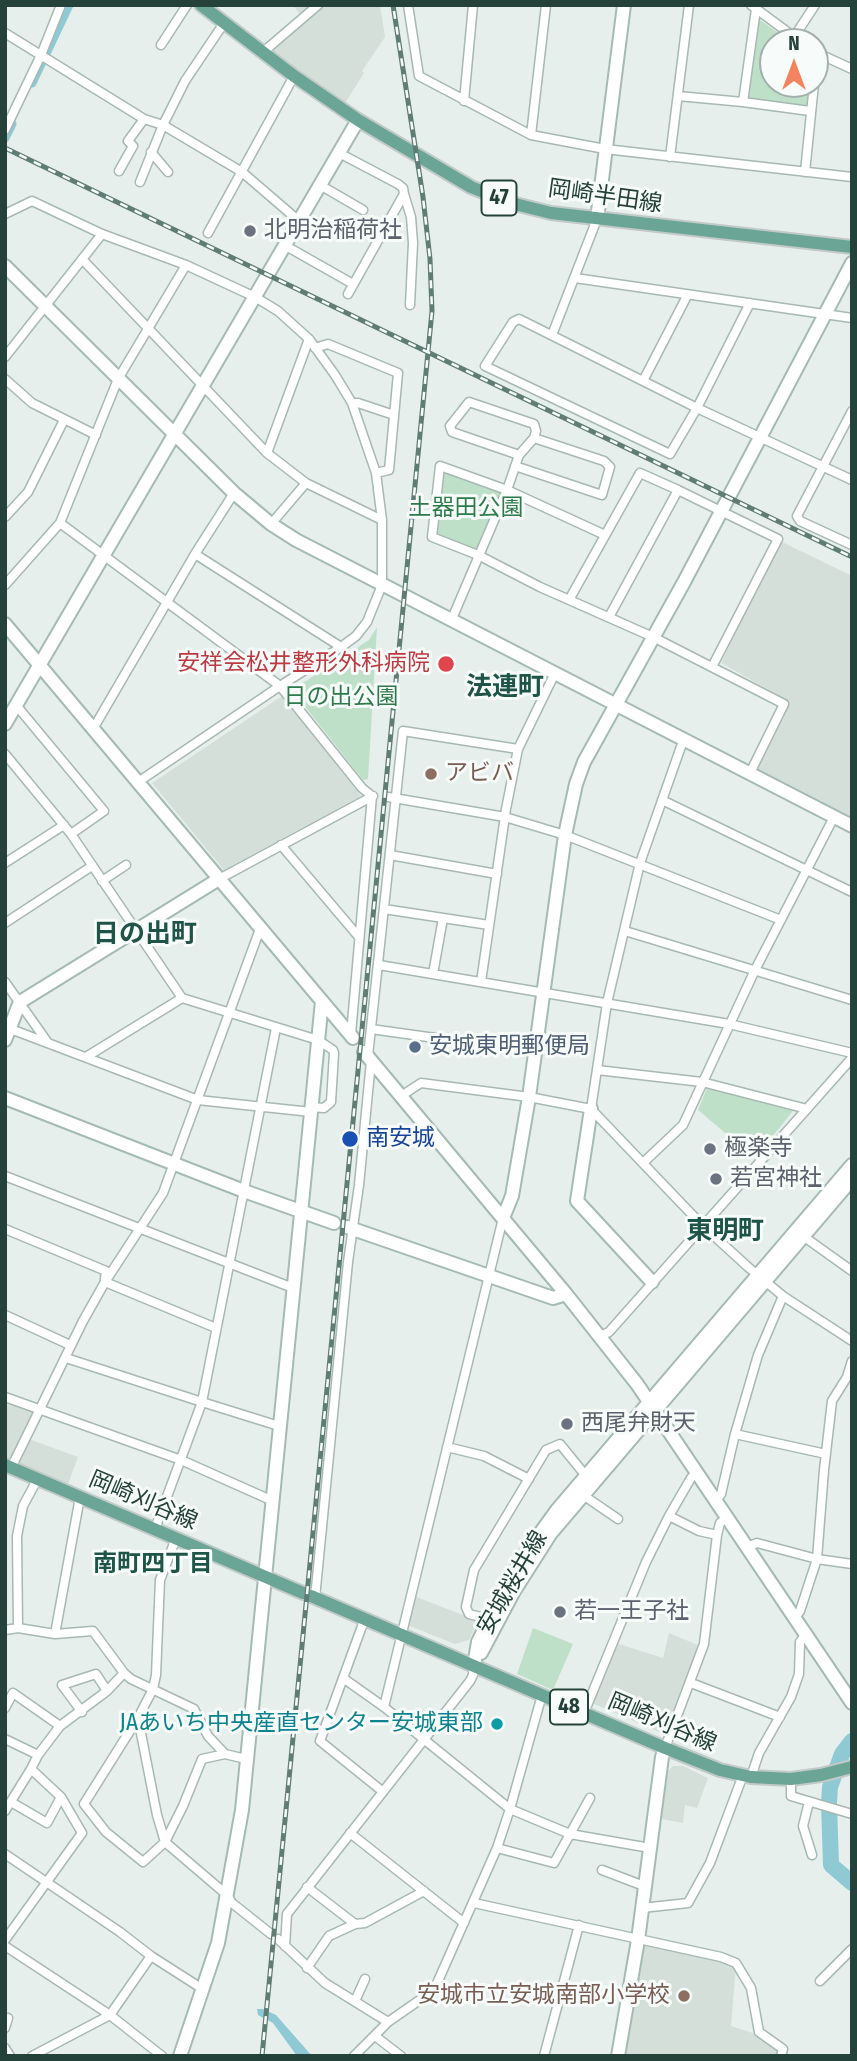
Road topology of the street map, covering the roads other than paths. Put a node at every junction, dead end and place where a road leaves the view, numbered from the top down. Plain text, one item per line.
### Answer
1 (61, 5) edge
2 (187, 5) edge
3 (318, 5) edge
4 (408, 5) edge
5 (473, 5) edge
6 (546, 5) edge
7 (624, 5) edge
8 (689, 5) edge
9 (815, 5) edge
10 (205, 7) edge
11 (753, 7) edge
12 (224, 23) junction
13 (783, 28) edge
14 (804, 28) edge
15 (5, 33) edge
16 (161, 45) dead end
17 (262, 52) junction
18 (44, 56) junction
19 (829, 58) edge
20 (852, 69) edge
21 (294, 76) junction
22 (678, 96) junction
23 (812, 98) edge
24 (464, 101) junction
25 (743, 102) junction
26 (810, 111) junction
27 (144, 119) junction
28 (358, 120) junction
29 (163, 125) junction
30 (5, 130) edge
31 (531, 135) junction
32 (605, 149) junction
33 (151, 152) junction
34 (339, 153) junction
35 (670, 157) junction
36 (119, 171) dead end
37 (168, 172) dead end
38 (242, 172) junction
39 (804, 172) junction
40 (852, 177) edge
41 (141, 182) dead end
42 (320, 185) junction
43 (404, 194) junction
44 (363, 210) dead end
45 (5, 214) edge
46 (597, 219) junction
47 (299, 221) junction
48 (208, 233) dead end
49 (102, 234) junction
50 (286, 246) junction
51 (852, 247) edge
52 (82, 259) junction
53 (852, 263) edge
54 (186, 265) junction
55 (5, 266) edge
56 (575, 278) junction
57 (353, 284) junction
58 (348, 293) dead end
59 (687, 296) junction
60 (256, 297) junction
61 (750, 303) junction
62 (45, 305) junction
63 (410, 306) dead end
64 (825, 315) junction
65 (852, 318) edge
66 (148, 328) junction
67 (552, 335) junction
68 (309, 339) junction
69 (315, 348) junction
70 (5, 357) edge
71 (5, 379) edge
72 (118, 379) junction
73 (643, 381) junction
74 (203, 387) junction
75 (352, 403) junction
76 (697, 408) junction
77 (852, 411) edge
78 (394, 415) junction
79 (64, 420) junction
80 (96, 435) junction
81 (176, 435) junction
82 (534, 438) junction
83 (761, 438) junction
84 (267, 453) junction
85 (519, 455) junction
86 (515, 466) junction
87 (822, 467) junction
88 (376, 473) junction
89 (852, 480) edge
90 (306, 483) junction
91 (508, 490) junction
92 (678, 490) junction
93 (234, 492) junction
94 (721, 512) junction
95 (5, 517) edge
96 (383, 520) junction
97 (60, 523) junction
98 (271, 524) junction
99 (605, 534) junction
100 (852, 545) edge
101 (195, 554) junction
102 (105, 555) junction
103 (478, 555) junction
104 (5, 585) edge
105 (382, 585) junction
106 (569, 600) junction
107 (167, 603) junction
108 (609, 617) junction
109 (452, 621) junction
110 (5, 624) edge
111 (653, 637) junction
112 (341, 647) junction
113 (41, 666) junction
114 (712, 667) junction
115 (555, 673) junction
116 (280, 686) junction
117 (614, 704) junction
118 (16, 705) junction
119 (5, 724) edge
120 (93, 729) junction
121 (684, 738) junction
122 (518, 749) junction
123 (5, 754) edge
124 (750, 773) junction
125 (138, 782) junction
126 (374, 796) junction
127 (392, 798) junction
128 (662, 800) junction
129 (505, 817) junction
130 (834, 817) junction
131 (64, 825) junction
132 (852, 826) edge
133 (71, 834) junction
134 (565, 835) junction
135 (281, 845) junction
136 (390, 855) junction
137 (5, 863) edge
138 (640, 863) junction
139 (126, 865) dead end
140 (92, 866) junction
141 (807, 871) junction
142 (497, 874) junction
143 (219, 879) junction
144 (102, 881) junction
145 (852, 892) edge
146 (384, 909) junction
147 (443, 918) junction
148 (780, 920) junction
149 (5, 923) edge
150 (489, 925) junction
151 (260, 929) junction
152 (136, 930) junction
153 (625, 931) junction
154 (358, 936) junction
155 (379, 965) junction
156 (755, 970) junction
157 (433, 974) junction
158 (5, 982) edge
159 (481, 982) junction
160 (543, 994) junction
161 (182, 998) junction
162 (852, 1000) edge
163 (322, 1001) junction
164 (20, 1002) junction
165 (607, 1003) junction
166 (229, 1013) junction
167 (729, 1024) junction
168 (276, 1028) junction
169 (371, 1029) junction
170 (7, 1032) edge
171 (352, 1036) joint
172 (318, 1040) junction
173 (48, 1043) junction
174 (535, 1052) junction
175 (852, 1053) edge
176 (86, 1056) junction
177 (367, 1056) junction
178 (852, 1058) edge
179 (597, 1070) junction
180 (702, 1082) junction
181 (401, 1096) junction
182 (529, 1097) junction
183 (5, 1098) edge
184 (198, 1100) junction
185 (259, 1106) junction
186 (311, 1109) junction
187 (591, 1109) junction
188 (807, 1109) junction
189 (644, 1163) junction
190 (174, 1164) junction
191 (852, 1165) edge
192 (5, 1177) edge
193 (852, 1180) edge
194 (244, 1191) junction
195 (302, 1211) junction
196 (503, 1218) junction
197 (334, 1223) dead end
198 (702, 1225) junction
199 (350, 1228) junction
200 (5, 1229) edge
201 (141, 1229) junction
202 (803, 1236) junction
203 (229, 1262) junction
204 (852, 1271) edge
205 (489, 1277) junction
206 (761, 1278) junction
207 (105, 1282) junction
208 (652, 1282) junction
209 (293, 1288) junction
210 (566, 1294) junction
211 (783, 1296) junction
212 (5, 1315) edge
213 (216, 1328) junction
214 (600, 1336) junction
215 (852, 1341) edge
216 (70, 1345) junction
217 (66, 1358) junction
218 (852, 1361) edge
219 (5, 1397) edge
220 (202, 1402) junction
221 (652, 1405) junction
222 (40, 1410) junction
223 (279, 1426) junction
224 (735, 1434) junction
225 (447, 1447) junction
226 (826, 1454) junction
227 (181, 1460) junction
228 (8, 1466) edge
229 (696, 1472) junction
230 (586, 1476) junction
231 (38, 1478) junction
232 (529, 1479) junction
233 (583, 1494) junction
234 (80, 1497) junction
235 (273, 1501) junction
236 (716, 1502) junction
237 (669, 1516) junction
238 (726, 1518) junction
239 (618, 1519) dead end
240 (155, 1529) junction
241 (717, 1535) junction
242 (176, 1538) junction
243 (747, 1547) junction
244 (817, 1559) junction
245 (852, 1564) edge
246 (265, 1575) junction
247 (310, 1596) junction
248 (365, 1618) junction
249 (489, 1619) junction
250 (795, 1619) junction
251 (18, 1629) junction
252 (5, 1630) edge
253 (55, 1634) junction
254 (806, 1634) junction
255 (403, 1635) junction
256 (474, 1665) junction
257 (124, 1673) junction
258 (343, 1678) junction
259 (691, 1683) junction
260 (153, 1689) junction
261 (107, 1691) junction
262 (542, 1695) junction
263 (852, 1703) edge
264 (384, 1707) junction
265 (5, 1708) edge
266 (82, 1712) junction
267 (584, 1713) junction
268 (779, 1717) junction
269 (138, 1718) junction
270 (60, 1726) junction
271 (5, 1738) edge
272 (422, 1739) junction
273 (665, 1748) junction
274 (225, 1754) junction
275 (37, 1755) junction
276 (246, 1759) junction
277 (852, 1766) edge
278 (31, 1769) junction
279 (747, 1776) junction
280 (791, 1779) junction
281 (5, 1787) edge
282 (382, 1791) junction
283 (61, 1797) junction
284 (13, 1798) junction
285 (590, 1798) dead end
286 (809, 1802) junction
287 (510, 1809) junction
288 (5, 1811) edge
289 (852, 1814) edge
290 (350, 1833) junction
291 (570, 1834) junction
292 (165, 1842) junction
293 (497, 1847) junction
294 (650, 1848) junction
295 (5, 1854) edge
296 (812, 1856) dead end
297 (601, 1870) dead end
298 (48, 1883) junction
299 (644, 1886) junction
300 (307, 1887) junction
301 (424, 1892) junction
302 (227, 1895) junction
303 (474, 1903) junction
304 (642, 1908) junction
305 (464, 1923) junction
306 (355, 1924) junction
307 (579, 1925) junction
308 (5, 1940) edge
309 (638, 1940) junction
310 (285, 1946) junction
311 (5, 1947) edge
312 (852, 1949) edge
313 (151, 1956) junction
314 (307, 1968) junction
315 (365, 1979) dead end
316 (820, 1981) dead end
317 (201, 1988) junction
318 (355, 2001) junction
319 (110, 2015) junction
320 (8, 2018) dead end
321 (388, 2022) junction
322 (5, 2028) edge
323 (375, 2036) junction
324 (5, 2048) edge
325 (10, 2056) edge
326 (32, 2056) edge
327 (162, 2056) edge
328 (180, 2056) edge
329 (354, 2056) edge
330 (401, 2056) edge
331 (544, 2056) edge
332 (618, 2056) edge
333 (781, 2056) edge

1 - 18 street
2 - 16 street
3 - 17 street
4 - 24 street
5 - 24 street
6 - 31 street
7 - 32 street
8 - 22 street
9 - 14 street
10 - 12 main road, 岡崎半田線 / 47
11 - 13 street
11 - 25 street
12 - 17 main road, 岡崎半田線 / 47
12 - 29 street
15 - 18 street
17 - 21 main road, 岡崎半田線 / 47
18 - 27 street
18 - 30 street
19 - 20 street
21 - 28 main road, 岡崎半田線 / 47
21 - 38 street
22 - 25 street
22 - 35 street
23 - 26 street
24 - 31 street
25 - 26 street
26 - 39 street
27 - 29 street
27 - 36 street
28 - 34 street
28 - 46 main road, 岡崎半田線 / 47
29 - 33 street
29 - 38 street
31 - 32 street
32 - 35 street
32 - 46 street
33 - 37 street
33 - 41 street
34 - 42 street
34 - 43 street
35 - 39 street
38 - 47 street
38 - 48 street
39 - 40 street
42 - 44 street
42 - 47 street
43 - 57 street
43 - 63 street
45 - 49 street
46 - 51 main road, 岡崎半田線 / 47
46 - 56 street
47 - 50 street
49 - 52 street
49 - 54 street
50 - 57 street
50 - 60 street
52 - 62 street
52 - 66 street
53 - 64 street
54 - 60 street
54 - 66 street
55 - 62 street
56 - 59 street
56 - 67 street
57 - 58 street
59 - 61 street
59 - 73 street
60 - 68 street
60 - 74 street
61 - 64 street
61 - 76 street
62 - 70 street
62 - 72 street
64 - 65 street
64 - 83 street
66 - 72 street
66 - 74 street
67 - 73 street
67 - 76 street
68 - 69 street
68 - 84 street
69 - 75 street
69 - 78 street
71 - 79 street
72 - 80 street
72 - 81 street
73 - 76 street
74 - 81 street
74 - 84 street
75 - 78 street
75 - 88 street
76 - 83 street
77 - 87 street
78 - 88 street
79 - 80 street
79 - 95 street
80 - 97 street
81 - 93 street
81 - 102 street
82 - 85 street
82 - 85 street
82 - 86 street
83 - 87 street
83 - 94 street
84 - 90 street
85 - 86 street
86 - 91 street
87 - 89 street
87 - 100 street
88 - 96 street
90 - 96 street
90 - 98 street
91 - 99 street
91 - 103 street
91 - 103 street
92 - 94 street
92 - 99 street
92 - 108 street
93 - 98 street
93 - 101 street
94 - 111 street
94 - 114 street
96 - 105 street
97 - 102 street
97 - 104 street
98 - 105 street
99 - 106 street
101 - 107 street
101 - 112 street
102 - 107 street
102 - 113 street
103 - 106 street
103 - 109 street
105 - 109 street
105 - 112 street
106 - 108 street
107 - 116 street
107 - 120 street
108 - 111 street
109 - 115 street
110 - 113 street
111 - 114 street
111 - 117 street
112 - 116 street
113 - 118 street
113 - 120 street
114 - 124 street
115 - 117 street
115 - 122 street
116 - 125 street
116 - 126 street
117 - 121 street
117 - 134 street
118 - 119 street
118 - 133 street
120 - 125 street
121 - 124 street
121 - 128 street
122 - 127 street
122 - 129 street
123 - 131 street
124 - 130 street
125 - 143 street
126 - 135 street
126 - 154 street
127 - 129 street
127 - 136 street
128 - 138 street
128 - 141 street
129 - 134 street
129 - 142 street
130 - 132 street
130 - 141 street
131 - 133 street
131 - 137 street
133 - 140 street
134 - 138 street
134 - 160 street
135 - 143 street
135 - 154 street
136 - 142 street
136 - 146 street
138 - 148 street
138 - 153 street
139 - 144 street
140 - 144 street
140 - 149 street
141 - 145 street
141 - 148 street
142 - 150 street
143 - 151 street
143 - 152 street
144 - 152 street
146 - 147 street
146 - 155 street
147 - 150 street
147 - 157 street
148 - 156 street
150 - 159 street
151 - 163 street
151 - 166 street
152 - 161 street
152 - 164 street
153 - 156 street
153 - 165 street
154 - 171 street
155 - 157 street
155 - 169 street
156 - 162 street
156 - 167 street
157 - 159 street
158 - 164 street
159 - 160 street
160 - 165 street
160 - 174 street
161 - 166 street
161 - 176 street
163 - 171 street
163 - 172 street
164 - 170 street
164 - 173 street
165 - 167 street
165 - 179 street
166 - 168 street
166 - 184 street
167 - 175 street
167 - 180 street
168 - 172 street
168 - 185 street
169 - 174 street
169 - 177 street
170 - 173 street
172 - 186 street
172 - 186 street
173 - 176 street
174 - 182 street
176 - 184 street
177 - 181 street
177 - 199 street
178 - 188 street
179 - 180 street
179 - 187 street
180 - 188 street
180 - 189 street
181 - 182 street
181 - 196 street
182 - 187 street
182 - 196 street
183 - 190 street
184 - 185 street
184 - 190 street
185 - 186 street
185 - 194 street
186 - 195 street
187 - 189 street
187 - 208 street
188 - 198 street
189 - 198 street
190 - 194 street
190 - 201 street
191 - 206 street, 安城桜井線
192 - 201 street
193 - 202 street, 安城桜井線
194 - 195 street
194 - 203 street
195 - 197 street
195 - 209 street
196 - 205 street
196 - 210 street
198 - 206 street
198 - 208 street
199 - 205 street
199 - 247 street
200 - 207 street
201 - 203 street
201 - 207 street
202 - 204 street
202 - 206 street, 安城桜井線
203 - 209 street
203 - 213 street
205 - 210 street
205 - 225 street
206 - 211 street
206 - 221 street, 安城桜井線
207 - 213 street
207 - 216 street
208 - 214 street
209 - 223 street
210 - 214 street
211 - 215 street
211 - 224 street
212 - 216 street
213 - 220 street
214 - 221 street
216 - 217 street
217 - 220 street
217 - 222 street
218 - 226 street
219 - 222 street
220 - 223 street
220 - 227 street
221 - 229 street
221 - 230 street, 安城桜井線
221 - 233 street, 安城桜井線
222 - 227 street
222 - 228 street
223 - 235 street
224 - 226 street
224 - 236 street
225 - 232 street
225 - 255 street
226 - 244 street
227 - 235 street
227 - 240 street
228 - 231 main road, 岡崎刈谷線 / 48
229 - 236 street
229 - 237 street
230 - 232 street
230 - 249 street, 安城桜井線
231 - 234 main road, 岡崎刈谷線 / 48
231 - 251 street
232 - 249 street
233 - 239 street
233 - 256 street, 安城桜井線
234 - 240 main road, 岡崎刈谷線 / 48
234 - 253 street
235 - 246 street
236 - 238 street
237 - 241 street
237 - 267 street
238 - 241 street
238 - 243 street
240 - 242 main road, 岡崎刈谷線 / 48
241 - 259 street
242 - 246 main road, 岡崎刈谷線 / 48
242 - 260 street
243 - 244 street
243 - 250 street
244 - 245 street
244 - 250 street
246 - 247 main road, 岡崎刈谷線 / 48
246 - 276 street
247 - 248 main road, 岡崎刈谷線 / 48
248 - 255 main road, 岡崎刈谷線 / 48
248 - 258 street
249 - 256 street, 安城桜井線
250 - 254 street
251 - 252 street
251 - 253 street
253 - 257 street
254 - 263 street
254 - 268 street
255 - 256 main road, 岡崎刈谷線 / 48
255 - 264 street
256 - 262 main road, 岡崎刈谷線 / 48
256 - 272 street
257 - 260 street
257 - 261 street
258 - 264 street
258 - 282 street
259 - 268 street
259 - 273 street
260 - 269 street
260 - 274 street
261 - 266 street
261 - 266 street
262 - 267 main road, 岡崎刈谷線 / 48
262 - 287 street
264 - 272 street
265 - 270 street
266 - 270 street
267 - 273 main road, 岡崎刈谷線 / 48
268 - 279 street
269 - 292 street
269 - 292 street
270 - 275 street
271 - 275 street
272 - 282 street
272 - 287 street
273 - 279 main road, 岡崎刈谷線 / 48
273 - 294 street
274 - 276 street
274 - 292 street
275 - 278 street
276 - 302 street
277 - 280 main road, 岡崎刈谷線 / 48
278 - 283 street
278 - 284 street
279 - 280 main road, 岡崎刈谷線 / 48
279 - 304 street
280 - 286 street
281 - 284 street
282 - 290 street
283 - 284 street
283 - 298 street
284 - 288 street
285 - 291 street
286 - 289 street
286 - 296 street
287 - 291 street
287 - 293 street
290 - 300 street
290 - 301 street
291 - 293 street
291 - 294 street
292 - 302 street
293 - 303 street
294 - 299 street
295 - 298 street
297 - 299 street
298 - 308 street
298 - 313 street
299 - 304 street
300 - 306 street
300 - 310 street
301 - 305 street
301 - 306 street
302 - 310 street
302 - 317 street
303 - 305 street
303 - 307 street
304 - 309 street
305 - 321 street
306 - 314 street
307 - 309 street
307 - 331 street
309 - 332 street
309 - 333 street
310 - 314 street
311 - 319 street
312 - 316 street
313 - 317 street
313 - 319 street
314 - 318 street
315 - 318 street
317 - 328 street
318 - 321 street
319 - 326 street
319 - 327 street
320 - 322 street
321 - 323 street
323 - 329 street
323 - 330 street
324 - 325 street

